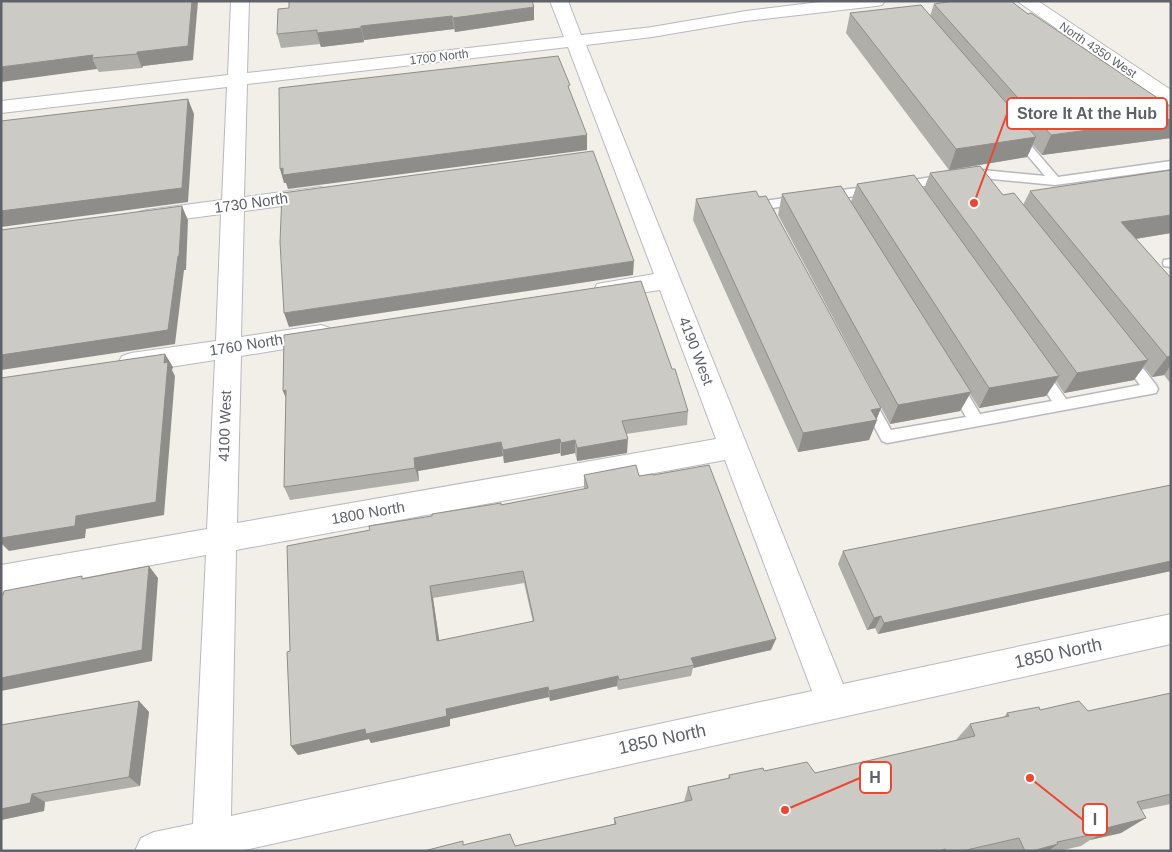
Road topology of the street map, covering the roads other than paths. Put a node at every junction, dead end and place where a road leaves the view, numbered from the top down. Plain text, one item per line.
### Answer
1 (240, 1) edge
2 (559, 1) edge
3 (876, 1) edge
4 (1026, 1) edge
5 (575, 41) junction
6 (237, 80) junction
7 (1171, 99) edge
8 (1, 107) edge
9 (1011, 129) edge
10 (1171, 165) edge
11 (982, 174) junction
12 (1055, 181) junction
13 (994, 190) edge
14 (341, 191) edge
15 (837, 195) junction
16 (232, 206) junction
17 (848, 211) edge
18 (126, 220) edge
19 (777, 231) edge
20 (668, 280) junction
21 (585, 293) edge
22 (342, 330) edge
23 (228, 348) junction
24 (1121, 350) edge
25 (1034, 364) edge
26 (107, 366) edge
27 (945, 370) edge
28 (859, 385) edge
29 (1062, 405) junction
30 (976, 420) junction
31 (734, 447) junction
32 (221, 540) junction
33 (1, 579) edge
34 (1171, 629) edge
35 (833, 701) junction
36 (211, 844) edge
37 (154, 851) edge

1 - 6 street, 4100 West
2 - 5 street, 4190 West
3 - 5 street, 1700 North
4 - 7 street, North 4350 West
5 - 6 street, 1700 North
5 - 20 street, 4190 West
6 - 8 street, 1700 North
6 - 16 street, 4100 West
9 - 12 lane
10 - 12 lane
11 - 12 lane
11 - 13 lane
11 - 15 lane
14 - 16 street, 1730 North
15 - 17 lane
15 - 19 lane
16 - 18 street, 1730 North
16 - 23 street, 4100 West
20 - 21 street
20 - 31 street, 4190 West
22 - 23 street, 1760 North
23 - 26 street, 1760 North
23 - 32 street, 4100 West
24 - 29 lane
25 - 29 lane
27 - 30 lane
28 - 30 lane
29 - 30 lane
31 - 32 street, 1800 North
31 - 35 street, 4190 West
32 - 33 street, 1800 North
32 - 36 street, 4100 West
34 - 35 street, 1850 North
35 - 36 street, 1850 North
36 - 37 street, 1850 North

